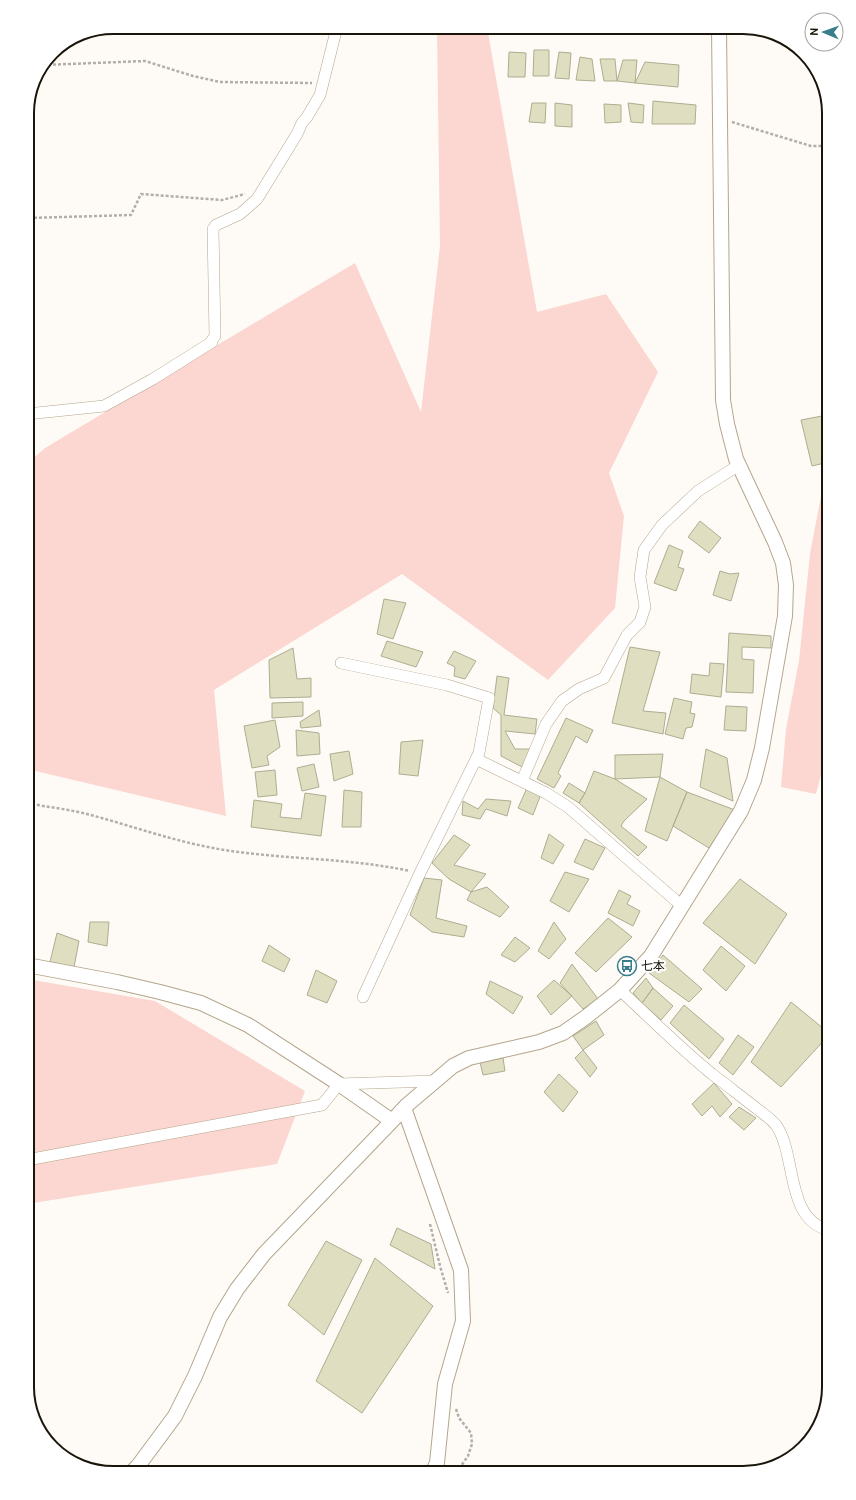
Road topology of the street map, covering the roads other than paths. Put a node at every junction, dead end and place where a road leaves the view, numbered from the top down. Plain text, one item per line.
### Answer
1 (335, 34) edge
2 (719, 34) edge
3 (34, 413) edge
4 (739, 465) junction
5 (341, 663) dead end
6 (476, 759) junction
7 (522, 781) junction
8 (682, 906) junction
9 (34, 966) edge
10 (620, 990) junction
11 (363, 996) dead end
12 (435, 1081) junction
13 (339, 1084) junction
14 (404, 1108) junction
15 (392, 1121) junction
16 (34, 1159) edge
17 (822, 1229) edge
18 (138, 1466) edge
19 (435, 1466) edge

1 - 3 street
2 - 4 street
4 - 7 street
4 - 8 street
5 - 6 street
6 - 7 street
6 - 11 street
7 - 8 street
8 - 10 street
9 - 13 street
10 - 12 street
10 - 17 street
12 - 13 street
12 - 14 street
13 - 15 street
13 - 16 street
14 - 15 street
14 - 19 street
15 - 18 street

